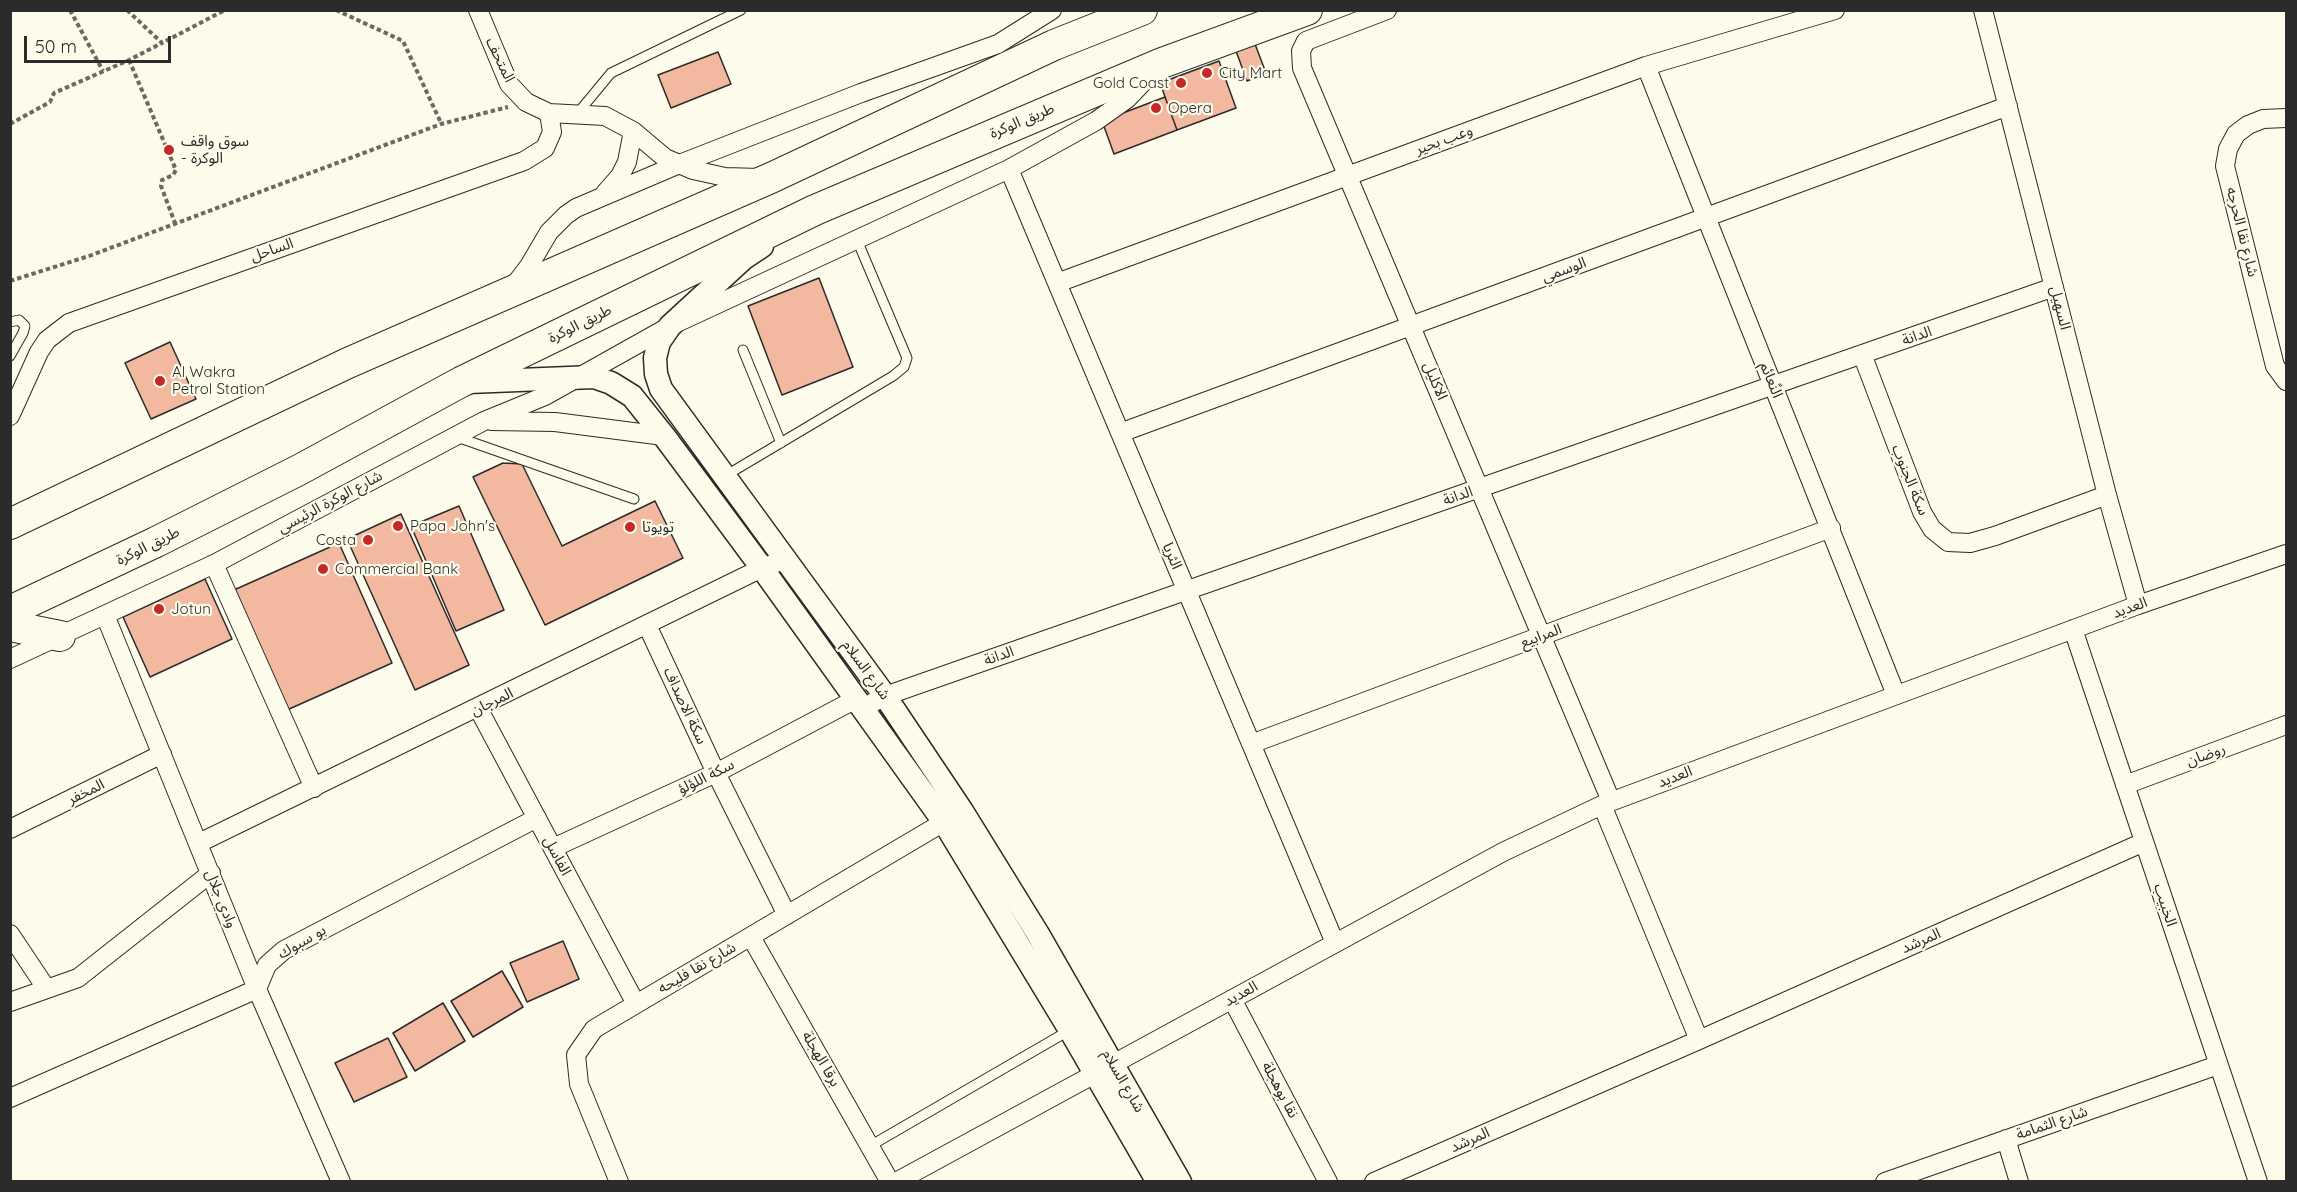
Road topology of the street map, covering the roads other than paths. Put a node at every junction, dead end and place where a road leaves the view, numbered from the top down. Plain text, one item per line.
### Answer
1 (478, 10) edge
2 (741, 10) edge
3 (1052, 10) edge
4 (1078, 10) edge
5 (1142, 10) edge
6 (1307, 10) edge
7 (1387, 10) edge
8 (1834, 10) edge
9 (1983, 10) edge
10 (1054, 45) junction
11 (1162, 63) junction
12 (1646, 66) junction
13 (2008, 106) junction
14 (549, 114) junction
15 (577, 114) junction
16 (2286, 118) edge
17 (633, 131) junction
18 (677, 165) junction
19 (1010, 169) junction
20 (1349, 176) junction
21 (773, 177) junction
22 (598, 199) junction
23 (815, 210) junction
24 (1706, 217) junction
25 (857, 240) junction
26 (1057, 283) junction
27 (2054, 287) junction
28 (505, 295) junction
29 (10, 322) edge
30 (670, 326) junction
31 (1412, 326) junction
32 (743, 350) dead end
33 (1862, 354) junction
34 (10, 356) edge
35 (580, 378) junction
36 (2286, 381) edge
37 (461, 382) junction
38 (1773, 386) junction
39 (10, 416) edge
40 (484, 421) junction
41 (1120, 433) junction
42 (455, 436) junction
43 (664, 436) junction
44 (781, 443) junction
45 (725, 476) junction
46 (1480, 488) junction
47 (2107, 495) junction
48 (634, 499) dead end
49 (10, 524) edge
50 (1831, 528) junction
51 (2286, 554) edge
52 (784, 560) junction
53 (214, 564) junction
54 (762, 568) junction
55 (1187, 591) junction
56 (2138, 605) junction
57 (10, 610) edge
58 (105, 615) junction
59 (647, 625) junction
60 (10, 626) edge
61 (2073, 629) junction
62 (60, 636) junction
63 (1541, 636) junction
64 (10, 658) edge
65 (1896, 695) junction
66 (885, 696) junction
67 (860, 703) junction
68 (478, 708) junction
69 (2286, 725) edge
70 (1251, 744) junction
71 (162, 754) junction
72 (716, 773) junction
73 (2125, 785) junction
74 (314, 788) junction
75 (1606, 803) junction
76 (537, 818) junction
77 (944, 822) junction
78 (10, 829) edge
79 (2144, 842) junction
80 (199, 843) junction
81 (553, 848) junction
82 (211, 873) junction
83 (787, 915) junction
84 (10, 934) edge
85 (751, 937) junction
86 (1335, 943) junction
87 (46, 988) junction
88 (257, 989) junction
89 (1233, 999) junction
90 (10, 1002) edge
91 (636, 1004) junction
92 (1070, 1030) junction
93 (1699, 1040) junction
94 (2218, 1065) junction
95 (1105, 1069) junction
96 (10, 1098) edge
97 (2006, 1139) junction
98 (870, 1146) junction
99 (341, 1182) edge
100 (619, 1182) edge
101 (890, 1182) edge
102 (896, 1182) edge
103 (1158, 1182) edge
104 (1180, 1182) edge
105 (1328, 1182) edge
106 (1374, 1182) edge
107 (1885, 1182) edge
108 (2019, 1182) edge
109 (2258, 1182) edge

1 - 14 street, المتحف
2 - 15 lane
3 - 18 street
4 - 10 highway
5 - 10 highway
6 - 11 highway, طريق الوكرة
7 - 20 street, الاكليل
8 - 12 street, وعب بحير
9 - 13 street, السهيل
10 - 21 highway
11 - 19 street, طريق الوكرة
11 - 23 highway, طريق الوكرة
12 - 20 street, وعب بحير
12 - 24 street, النًعائم
13 - 24 street, الوسمي
13 - 27 street, السهيل
14 - 15 street, المتحف
14 - 39 street, الساحل
15 - 17 street, المتحف
16 - 36 street, شارع نقا الحرجه
17 - 18 street, المتحف
17 - 22 street
18 - 21 street, المتحف
18 - 22 street
19 - 25 street, طريق الوكرة
19 - 26 street, الثريا
20 - 26 street, وعب بحير
20 - 31 street, الاكليل
21 - 28 highway
22 - 28 street
23 - 30 street, شارع السلام
23 - 37 highway, طريق الوكرة
24 - 31 street, الوسمي
24 - 38 street, النًعائم
25 - 30 street, طريق الوكرة
25 - 44 lane
26 - 41 street, الثريا
27 - 33 street, الدانة
27 - 47 street, السهيل
28 - 49 highway
29 - 34 lane
30 - 35 street, طريق الوكرة
30 - 45 street, شارع السلام
31 - 41 street, الوسمي
31 - 46 street, الاكليل
32 - 44 lane
33 - 38 street, الدانة
33 - 47 street, سكة الجنوب
35 - 37 street, شارع السلام
35 - 40 street, طريق الوكرة
35 - 43 street, شارع السلام
37 - 57 highway, طريق الوكرة
38 - 46 street, الدانة
38 - 50 street, النًعائم
40 - 42 street, شارع الوكرة الرئيسي
40 - 43 street, شارع الوكرة الرئيسي
41 - 55 street, الثريا
42 - 48 lane
42 - 53 street, شارع الوكرة الرئيسي
43 - 54 street, شارع السلام
44 - 45 lane
45 - 52 street, شارع السلام
46 - 55 street, الدانة
46 - 63 street, الاكليل
47 - 56 street, السهيل
50 - 63 street, المرابيع
50 - 65 street, النًعائم
51 - 56 street, العديد
52 - 54 street, المرجان
52 - 66 street, شارع السلام
53 - 58 street, شارع الوكرة الرئيسي
53 - 74 street
54 - 59 street, المرجان
54 - 67 street, شارع السلام
55 - 66 street, الدانة
55 - 70 street, الثريا
56 - 61 street, العديد
58 - 62 street, شارع الوكرة الرئيسي
58 - 71 street, وادي جلال
59 - 68 street, المرجان
59 - 72 street, سكة الاصداف
60 - 62 highway
61 - 65 street, العديد
61 - 73 street, الخبيب
62 - 64 street, شارع الوكرة الرئيسي
63 - 70 street, المرابيع
63 - 75 street, الاكليل
65 - 75 street, العديد
66 - 67 street, الدانة
66 - 95 street, شارع السلام
67 - 72 street, سكة اللؤلؤ
67 - 77 street, شارع السلام
68 - 74 street, المرجان
68 - 76 street, الفاسل
69 - 73 street, روضان
70 - 86 street, الثريا
71 - 78 street, المخفر
71 - 80 street, وادي جلال
72 - 81 street, سكة اللؤلؤ
72 - 83 street, سكة الاصداف
73 - 79 street, الخبيب
74 - 80 street, المرجان
75 - 86 street, العديد
75 - 93 street
76 - 81 street, الفاسل
76 - 88 street, بو سبوك
77 - 83 street, شارع نقا فليحه
77 - 92 street, شارع السلام
79 - 93 street, المرشد
79 - 94 street, الخبيب
80 - 82 street, وادي جلال
81 - 91 street, الفاسل
82 - 87 street
82 - 88 street, وادي جلال
83 - 85 street, شارع نقا فليحه
84 - 87 street
85 - 91 street, شارع نقا فليحه
85 - 98 street, برقا الهجلة
86 - 89 street, العديد
87 - 90 street
88 - 96 street
88 - 99 street, وادي جلال
89 - 95 street, العديد
89 - 105 street, نقا بوهجلة
91 - 100 street, شارع نقا فليحه
92 - 95 street, شارع السلام
92 - 98 lane
93 - 106 street, المرشد
94 - 97 street, شارع الثمامة
94 - 109 street, الخبيب
95 - 102 street, العديد
95 - 103 street, شارع السلام
95 - 104 street, شارع السلام
97 - 107 street, شارع الثمامة
97 - 108 street
98 - 101 street, برقا الهجلة

